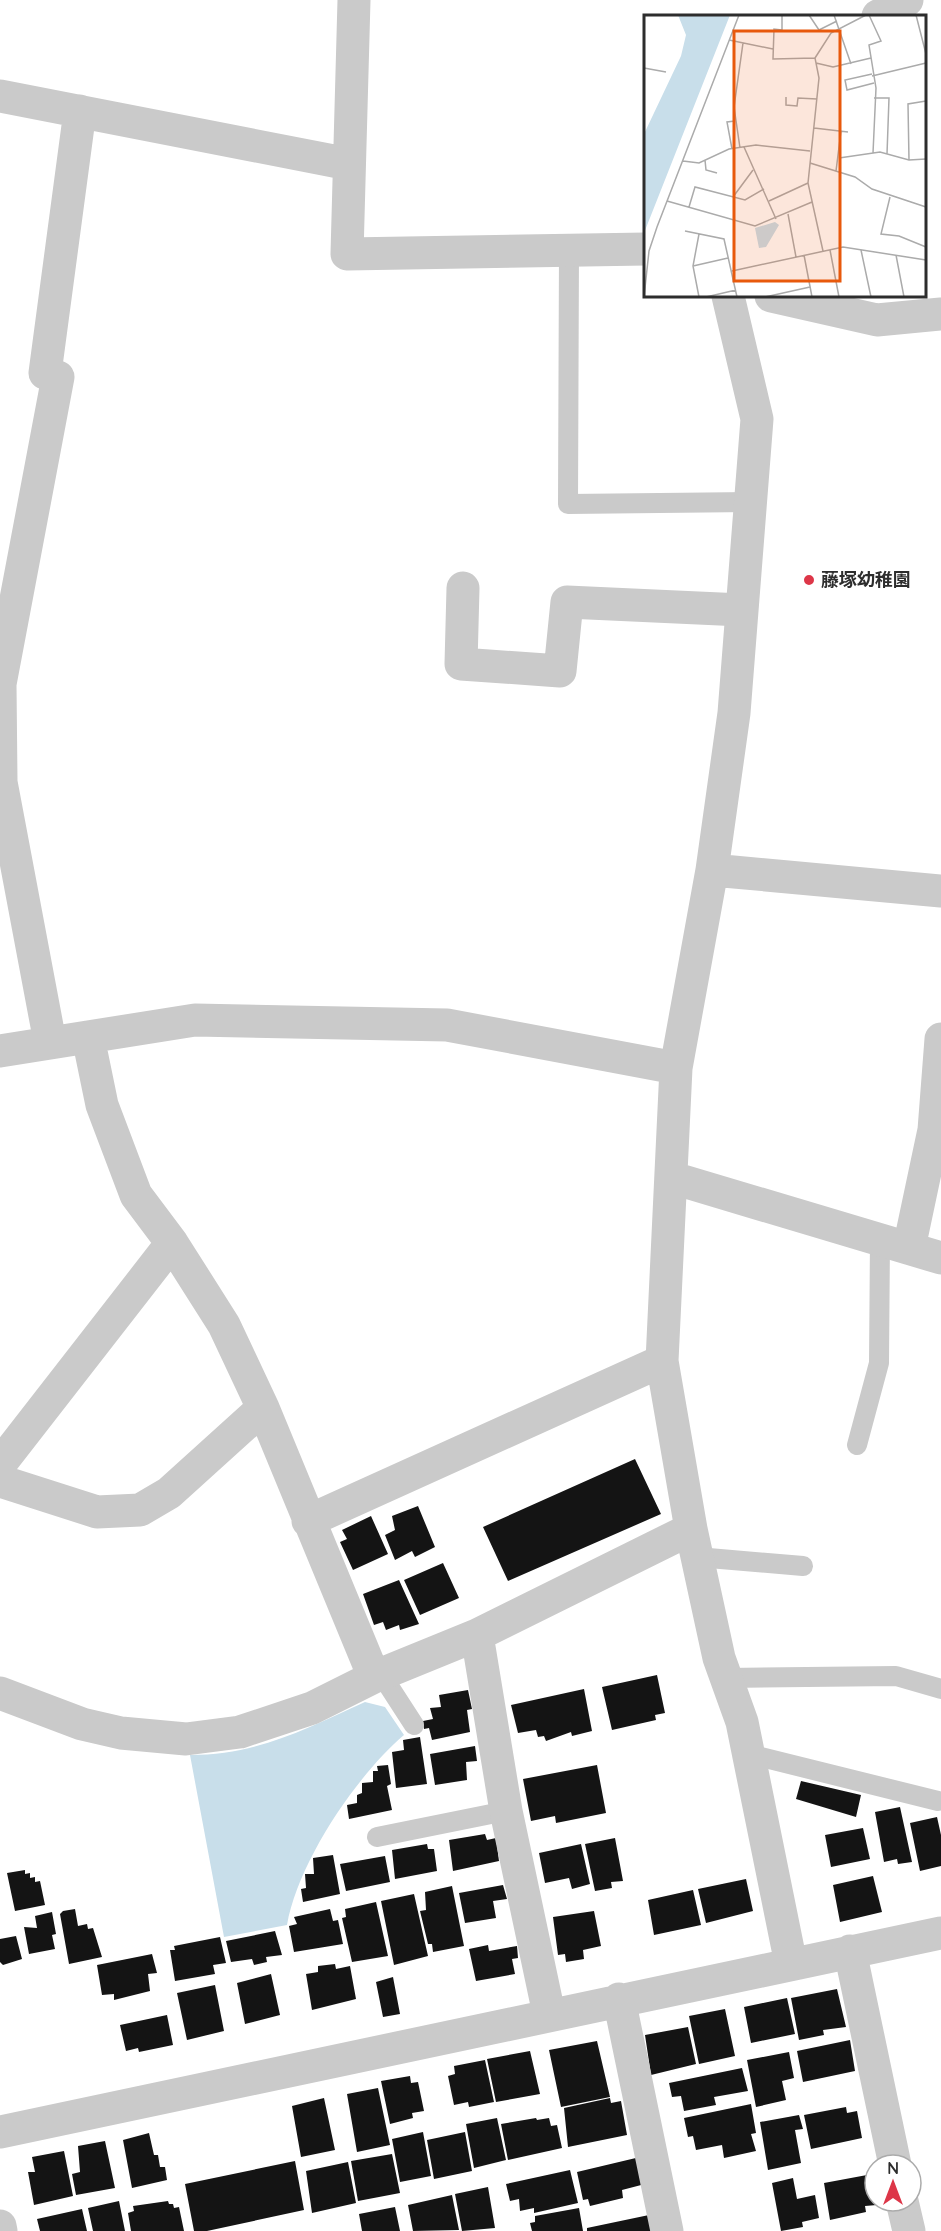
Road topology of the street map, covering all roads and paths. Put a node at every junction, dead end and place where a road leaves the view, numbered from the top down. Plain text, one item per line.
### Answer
1 (354, 0) edge
2 (908, 0) edge
3 (880, 15) edge
4 (0, 96) edge
5 (80, 111) junction
6 (349, 164) junction
7 (644, 249) edge
8 (569, 250) junction
9 (728, 297) edge
10 (775, 297) edge
11 (941, 314) edge
12 (751, 502) junction
13 (462, 588) dead end
14 (742, 610) junction
15 (2, 801) edge
16 (712, 870) junction
17 (941, 891) edge
18 (88, 1037) junction
19 (941, 1039) edge
20 (50, 1042) junction
21 (0, 1051) edge
22 (676, 1068) junction
23 (938, 1130) edge
24 (673, 1178) junction
25 (172, 1243) junction
26 (894, 1244) junction
27 (941, 1258) edge
28 (662, 1361) junction
29 (263, 1408) junction
30 (856, 1445) dead end
31 (0, 1464) edge
32 (0, 1480) edge
33 (308, 1521) junction
34 (694, 1543) junction
35 (803, 1566) dead end
36 (477, 1635) junction
37 (377, 1676) junction
38 (726, 1678) junction
39 (941, 1689) edge
40 (0, 1693) edge
41 (414, 1725) dead end
42 (749, 1754) junction
43 (938, 1802) dead end
44 (506, 1812) junction
45 (377, 1837) dead end
46 (941, 1933) edge
47 (850, 1951) junction
48 (791, 1964) junction
49 (619, 1999) junction
50 (549, 2014) junction
51 (0, 2132) edge
52 (892, 2153) edge
53 (905, 2213) edge
54 (0, 2226) edge
55 (1, 2231) edge
56 (667, 2231) edge
57 (909, 2231) edge

1 - 6 street
2 - 3 street
4 - 5 street
5 - 6 street
5 - 15 street
6 - 8 street
7 - 8 street
8 - 12 lane
9 - 12 street
10 - 11 street
12 - 14 street
13 - 14 street
14 - 16 street
15 - 20 street
16 - 17 street
16 - 22 street
18 - 20 street
18 - 22 street
18 - 25 street
19 - 23 street
20 - 21 street
22 - 24 street
23 - 26 street
24 - 26 street
24 - 28 street
25 - 29 street
25 - 31 street
26 - 27 street
26 - 30 lane
28 - 33 street
28 - 34 street
29 - 32 street
29 - 33 street
33 - 37 street
34 - 35 lane
34 - 36 street
34 - 38 street
36 - 37 street
36 - 44 street
37 - 40 street
37 - 41 lane
38 - 39 lane
38 - 42 street
42 - 43 lane
42 - 48 street
44 - 45 lane
44 - 50 street
46 - 47 street
47 - 48 street
47 - 52 street
48 - 49 street
49 - 50 street
49 - 56 street
50 - 51 street
53 - 57 street
54 - 55 street

